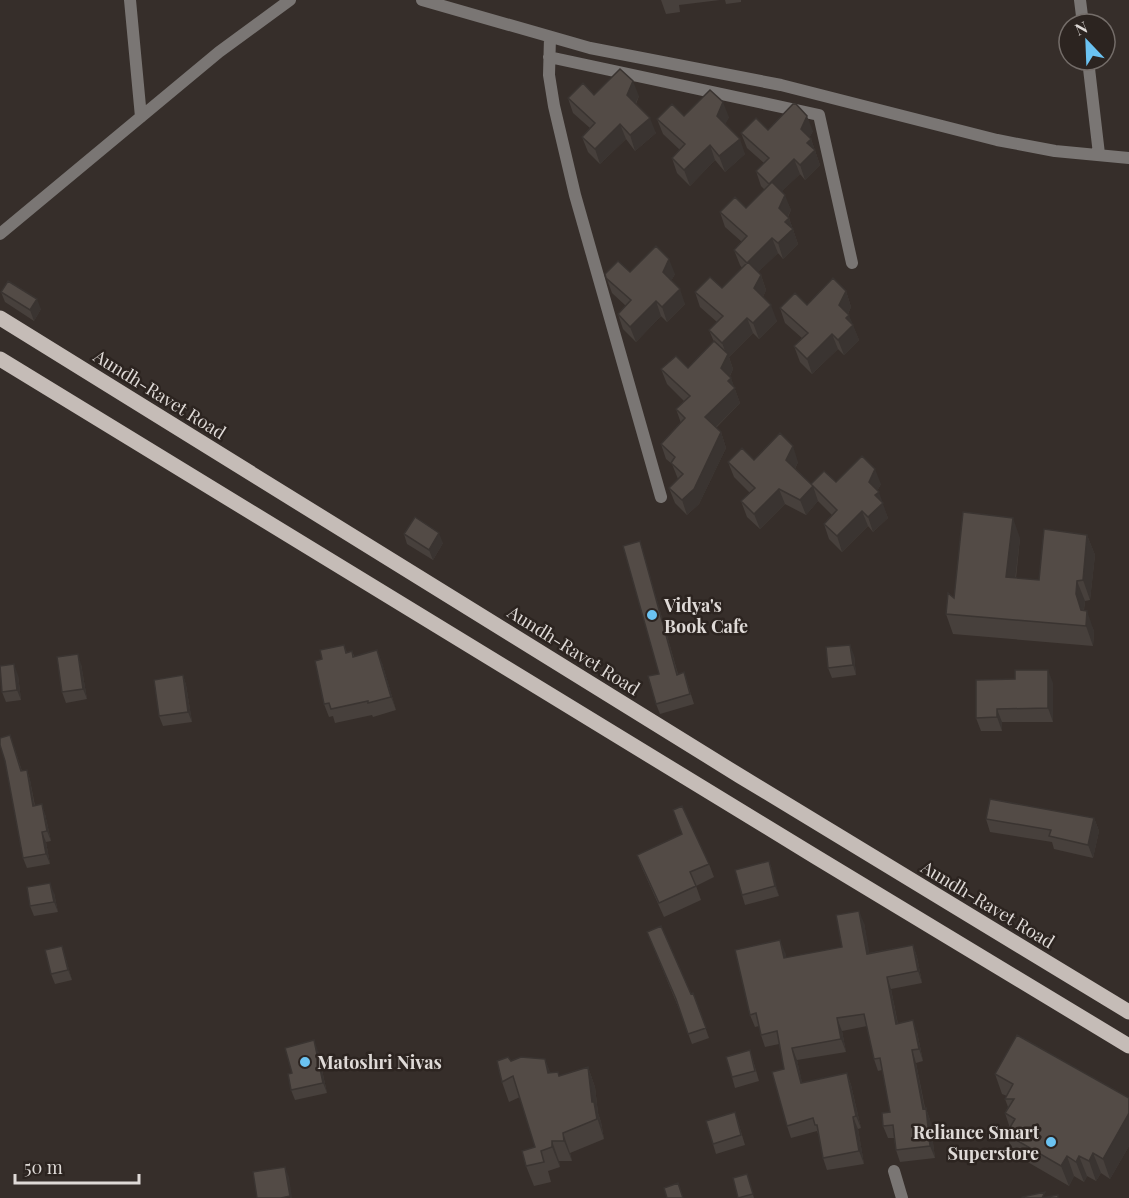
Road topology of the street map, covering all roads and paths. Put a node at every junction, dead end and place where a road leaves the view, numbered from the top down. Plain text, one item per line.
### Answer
1 (130, 0) edge
2 (290, 0) edge
3 (422, 0) edge
4 (550, 37) junction
5 (549, 57) junction
6 (1089, 72) edge
7 (141, 117) junction
8 (1099, 154) junction
9 (1129, 158) edge
10 (0, 234) edge
11 (852, 263) dead end
12 (0, 318) edge
13 (0, 358) edge
14 (661, 497) dead end
15 (1129, 1012) edge
16 (1129, 1046) edge
17 (894, 1171) dead end
18 (902, 1198) edge

1 - 7 street
2 - 7 street
3 - 4 street
4 - 5 street
4 - 8 street
5 - 11 street
5 - 14 street
6 - 8 street
7 - 10 street
8 - 9 street
12 - 15 main road, Aundh-Ravet Road
13 - 16 main road
17 - 18 street

